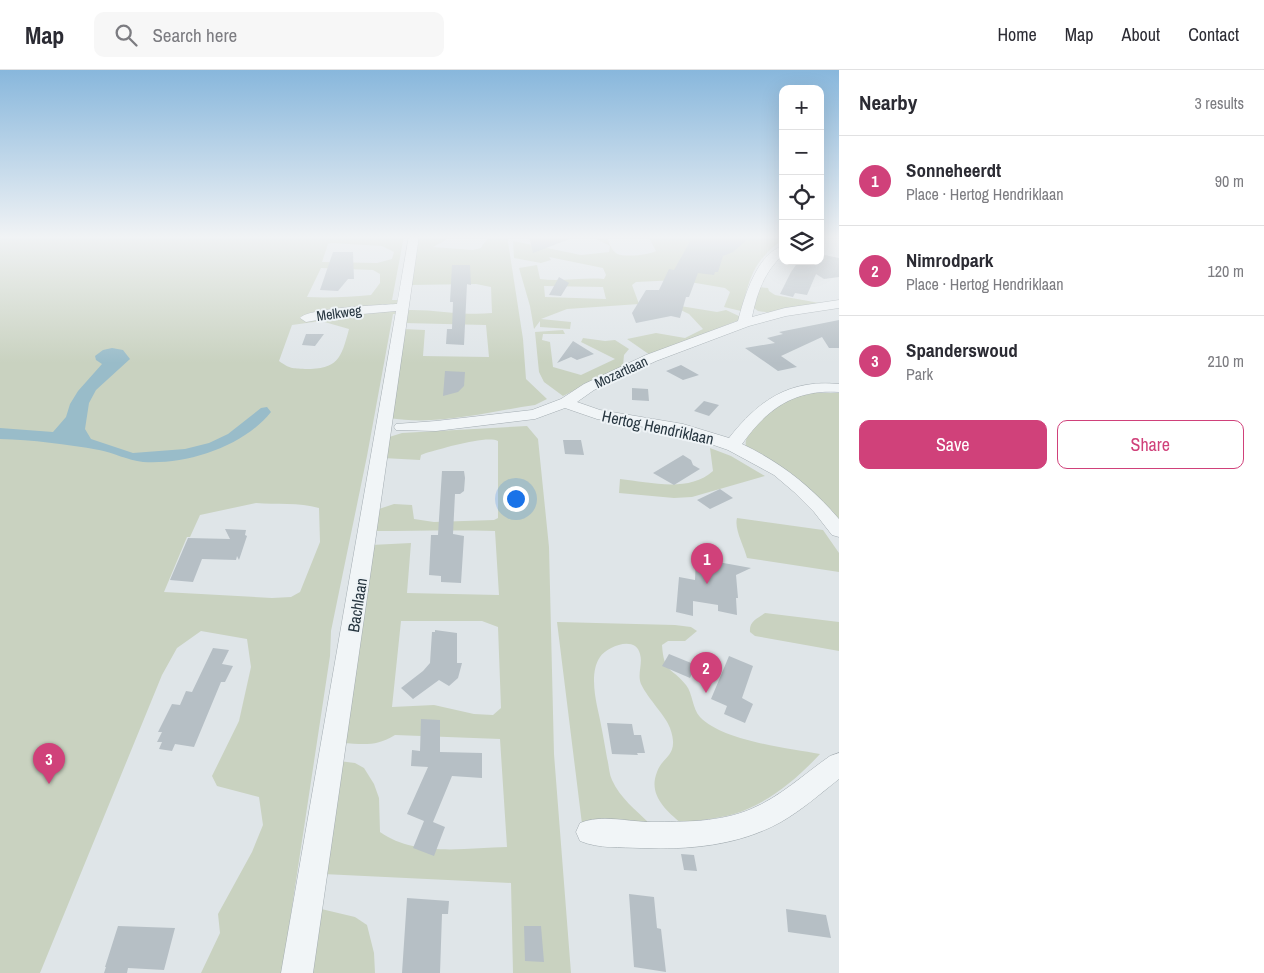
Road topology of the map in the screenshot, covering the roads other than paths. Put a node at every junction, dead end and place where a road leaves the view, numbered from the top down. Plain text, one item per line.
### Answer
1 (407, 278) edge
2 (757, 278) edge
3 (839, 304) edge
4 (402, 307) junction
5 (306, 318) dead end
6 (744, 323) junction
7 (839, 388) edge
8 (566, 402) junction
9 (402, 427) dead end
10 (732, 445) junction
11 (839, 531) edge
12 (839, 764) edge
13 (590, 832) dead end
14 (298, 973) edge

1 - 4 street, Bachlaan
2 - 6 street
3 - 6 street, Mozartlaan
4 - 5 street, Melkweg
4 - 14 street, Bachlaan
6 - 8 street, Mozartlaan
7 - 10 street
8 - 9 street, Mozartlaan
8 - 10 street, Hertog Hendriklaan
10 - 11 street, Hertog Hendriklaan
12 - 13 street

